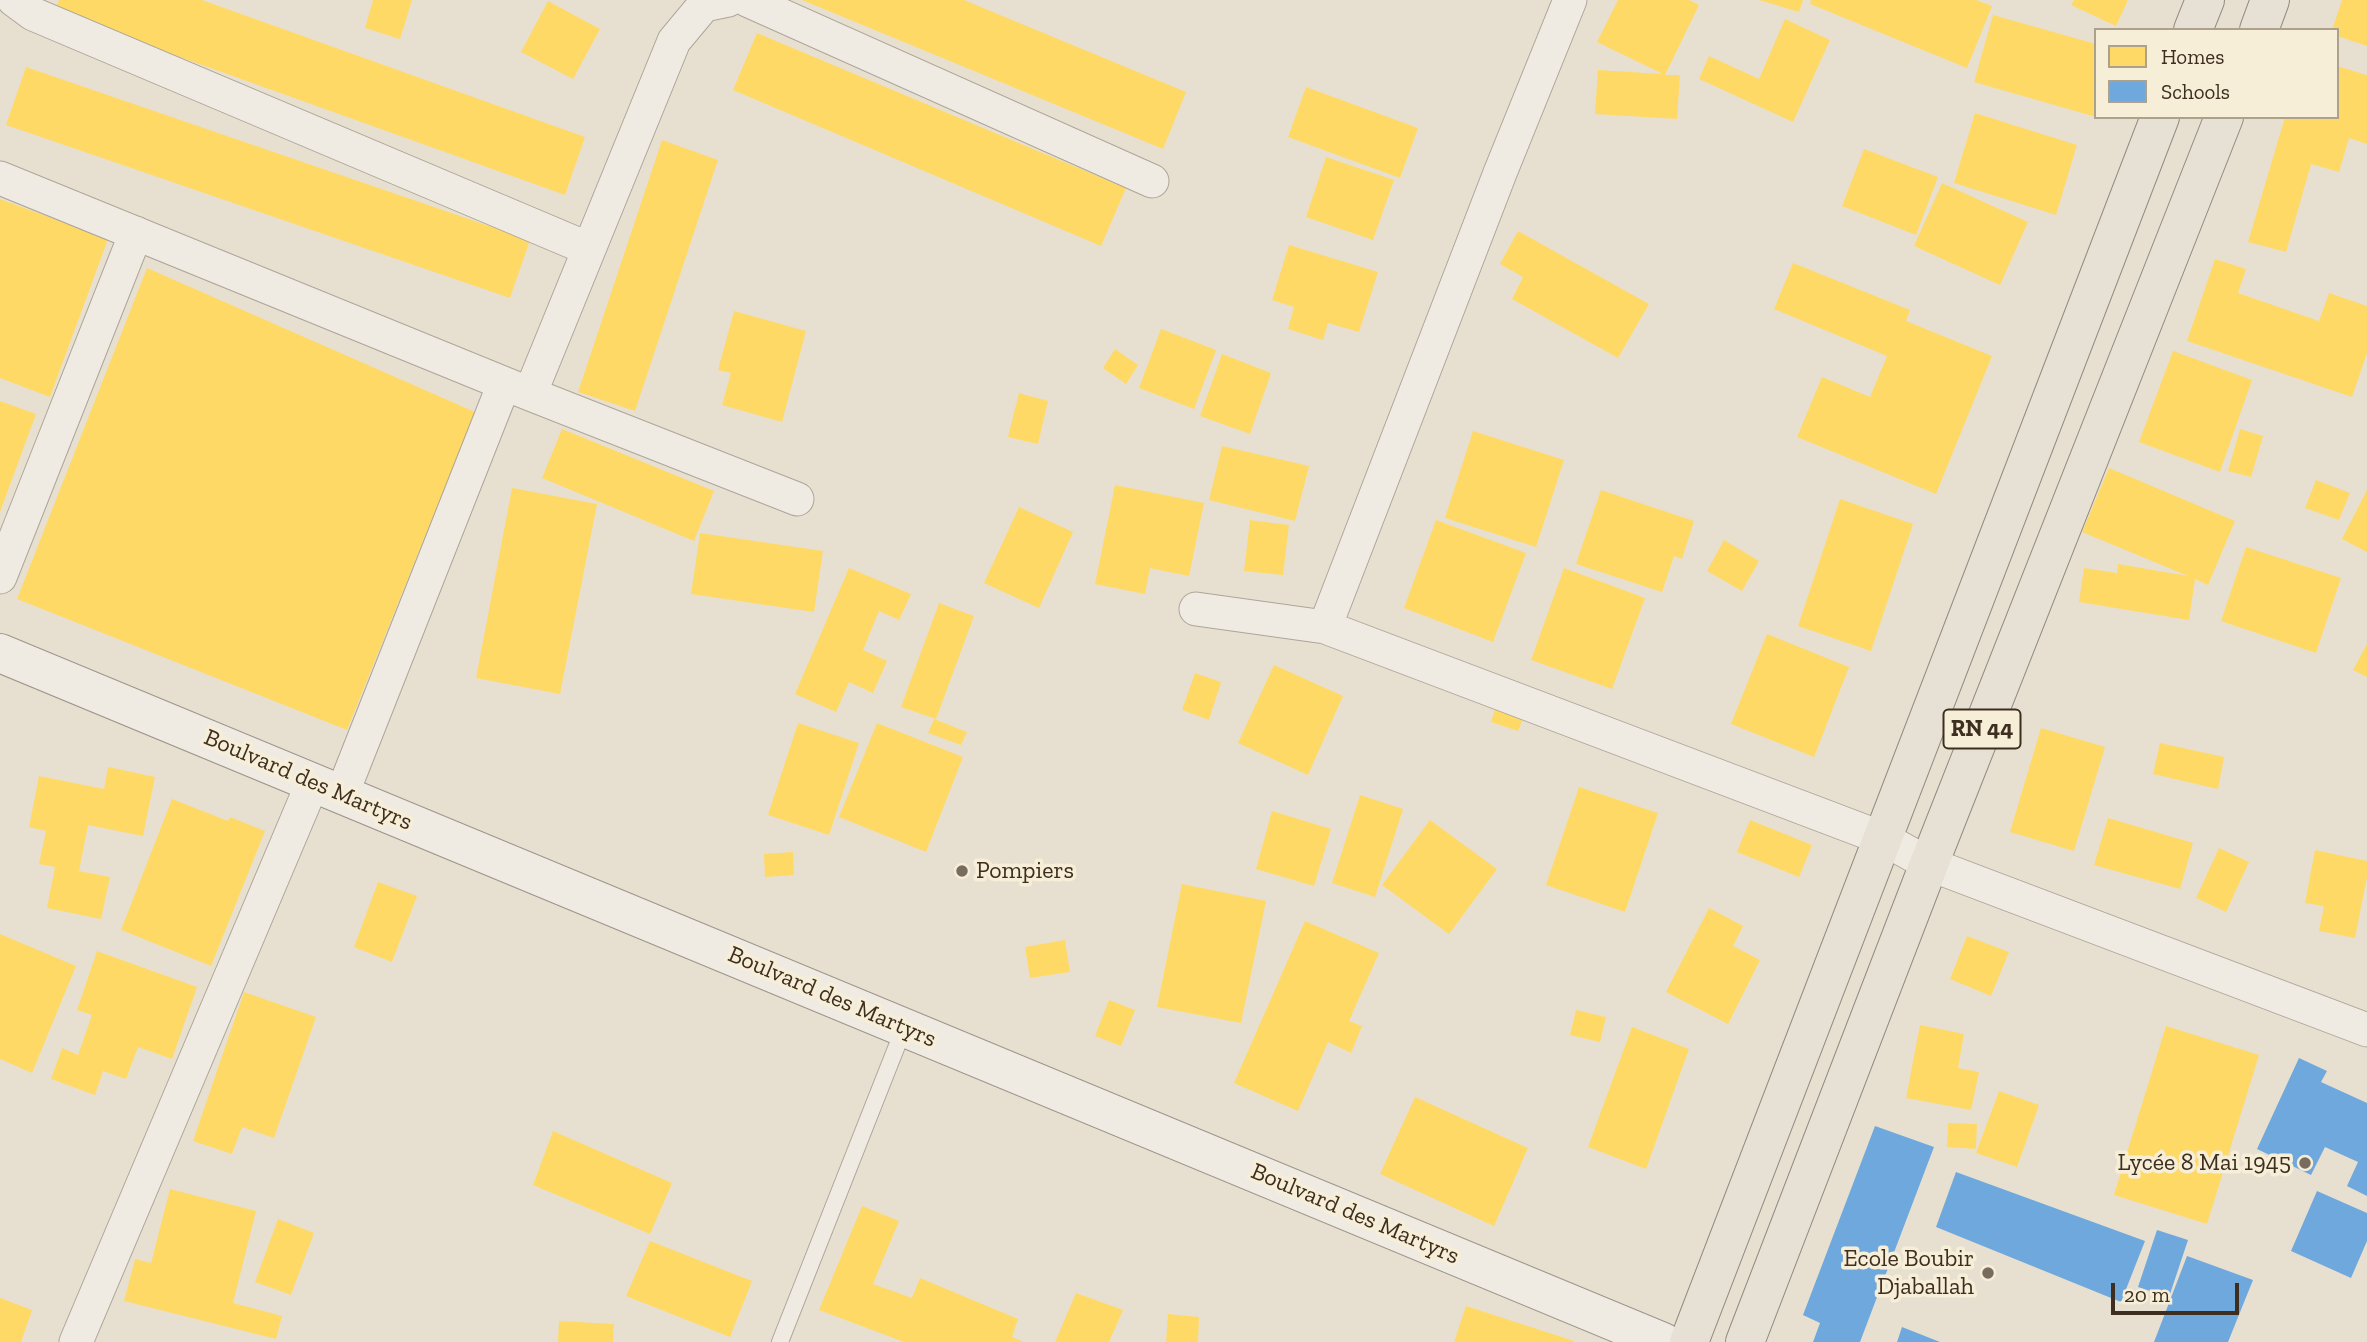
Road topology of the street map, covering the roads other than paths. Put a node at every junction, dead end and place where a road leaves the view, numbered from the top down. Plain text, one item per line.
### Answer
1 (14, 0) edge
2 (728, 0) edge
3 (747, 0) edge
4 (1570, 0) edge
5 (2205, 0) edge
6 (2270, 0) edge
7 (2194, 28) edge
8 (2260, 28) edge
9 (2159, 119) edge
10 (2223, 119) edge
11 (0, 177) edge
12 (1152, 181) dead end
13 (135, 233) junction
14 (589, 250) junction
15 (517, 389) junction
16 (797, 499) dead end
17 (0, 577) edge
18 (1196, 609) dead end
19 (1325, 627) junction
20 (0, 653) edge
21 (327, 788) junction
22 (1882, 838) junction
23 (1929, 864) junction
24 (904, 1028) junction
25 (2367, 1030) edge
26 (76, 1342) edge
27 (780, 1342) edge
28 (1663, 1342) edge
29 (1689, 1342) edge
30 (1745, 1342) edge

1 - 14 street
2 - 14 street
3 - 12 street
4 - 19 street
5 - 7 main road
6 - 8 main road
9 - 22 main road, RN 44
10 - 23 main road, RN 44
11 - 13 street
13 - 15 street
13 - 17 street
14 - 15 street
15 - 16 street
15 - 21 street
18 - 19 street
19 - 22 street
20 - 21 street, Boulvard des Martyrs
21 - 24 street, Boulvard des Martyrs
21 - 26 street
22 - 23 street
22 - 29 main road, RN 44
23 - 25 street
23 - 30 main road, RN 44
24 - 27 lane
24 - 28 street, Boulvard des Martyrs

